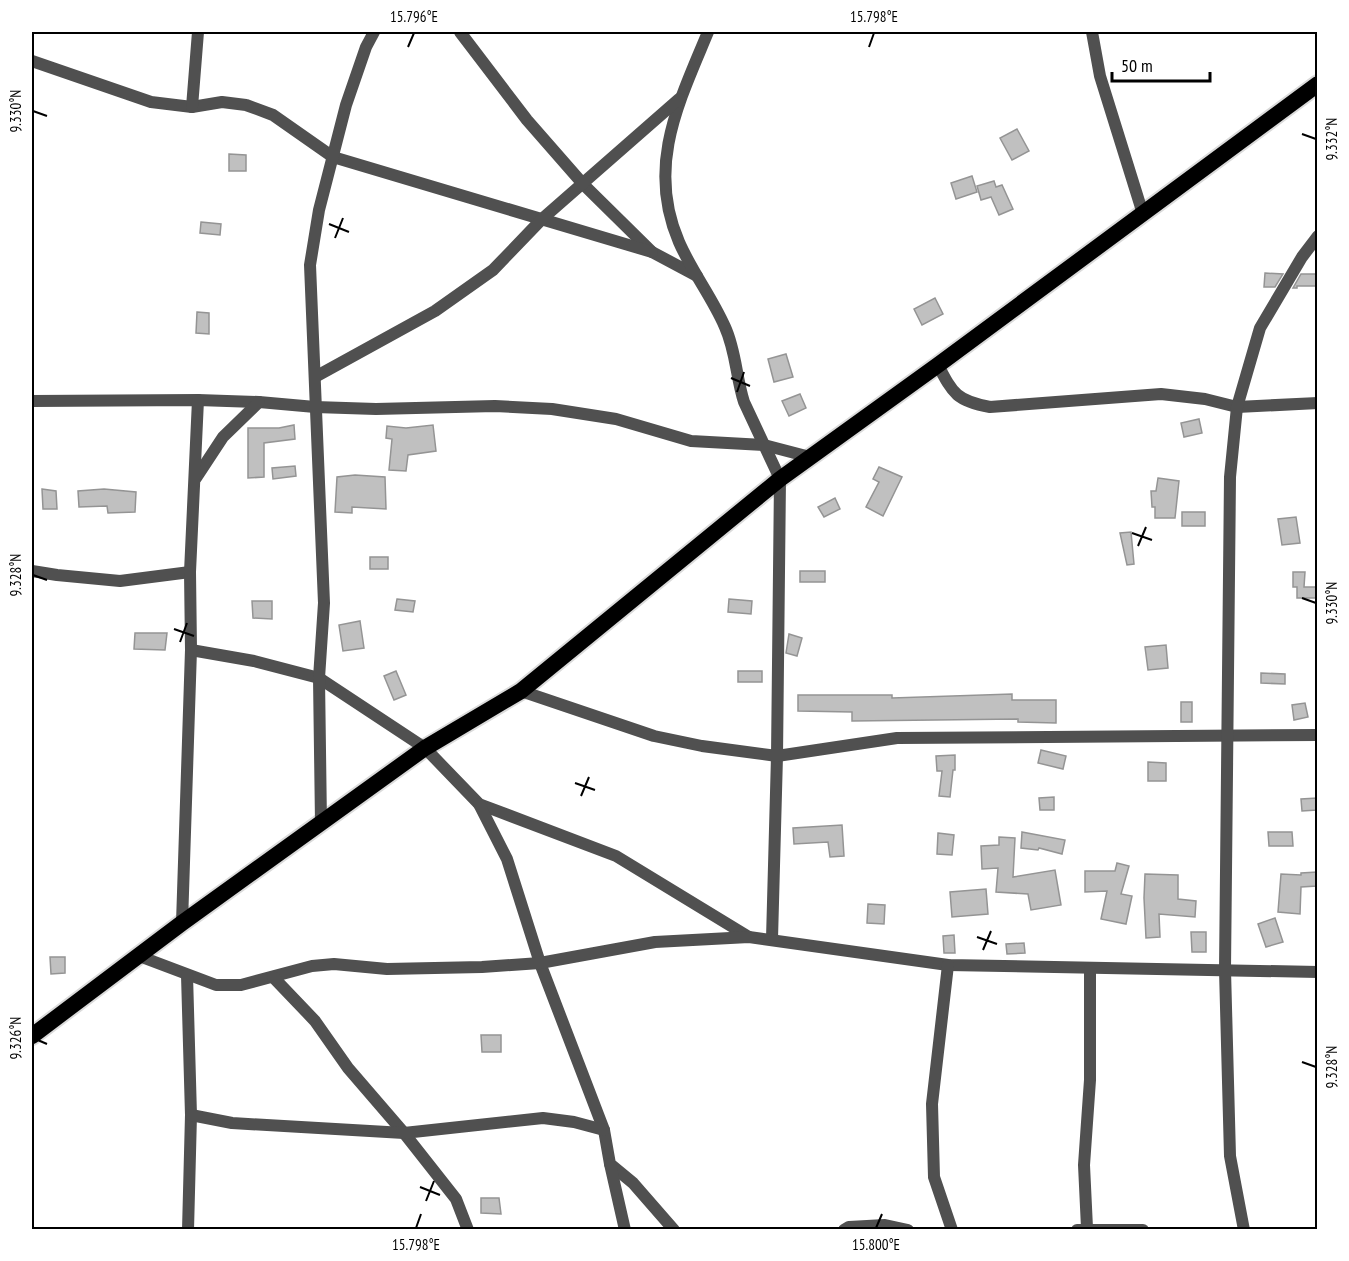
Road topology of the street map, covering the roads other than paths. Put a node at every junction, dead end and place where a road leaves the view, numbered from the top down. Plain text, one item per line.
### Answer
1 (198, 32) edge
2 (374, 32) edge
3 (459, 32) edge
4 (708, 32) edge
5 (1092, 32) edge
6 (32, 61) edge
7 (1317, 84) edge
8 (679, 99) junction
9 (192, 107) junction
10 (333, 157) junction
11 (583, 184) junction
12 (1143, 214) junction
13 (542, 219) junction
14 (1317, 236) edge
15 (652, 252) junction
16 (699, 277) junction
17 (938, 365) junction
18 (315, 377) junction
19 (198, 400) junction
20 (32, 401) edge
21 (259, 402) junction
22 (1317, 403) edge
23 (315, 407) junction
24 (1237, 407) junction
25 (764, 445) junction
26 (810, 457) junction
27 (195, 479) junction
28 (780, 479) junction
29 (32, 571) edge
30 (190, 572) junction
31 (191, 650) junction
32 (319, 678) junction
33 (521, 691) junction
34 (1317, 735) edge
35 (1227, 737) junction
36 (425, 748) junction
37 (777, 756) junction
38 (479, 804) junction
39 (321, 823) junction
40 (182, 923) junction
41 (749, 937) junction
42 (772, 939) junction
43 (139, 956) junction
44 (540, 963) junction
45 (948, 965) junction
46 (1090, 969) junction
47 (1225, 970) junction
48 (1317, 972) edge
49 (187, 975) junction
50 (273, 977) junction
51 (32, 1036) edge
52 (191, 1115) junction
53 (604, 1130) junction
54 (404, 1132) junction
55 (610, 1164) junction
56 (1082, 1229) edge
57 (188, 1230) edge
58 (468, 1230) edge
59 (625, 1230) edge
60 (674, 1230) edge
61 (844, 1230) edge
62 (908, 1230) edge
63 (952, 1230) edge
64 (1143, 1230) edge
65 (1244, 1230) edge

1 - 9 street
2 - 10 street
3 - 11 street
4 - 8 street
5 - 12 street
6 - 9 street
7 - 12 highway
8 - 11 street
8 - 16 street
9 - 10 street
10 - 13 street
10 - 18 street
11 - 13 street
11 - 15 street
12 - 17 highway
13 - 15 street
13 - 18 street
14 - 24 street
15 - 16 street
16 - 25 street
17 - 24 street
17 - 26 highway
18 - 23 street
19 - 20 street
19 - 21 street
19 - 27 street
21 - 23 street
21 - 27 street
22 - 24 street
23 - 25 street
23 - 32 street
24 - 35 street
25 - 26 street
25 - 28 street
26 - 28 highway
27 - 30 street
28 - 33 highway
28 - 37 street
29 - 30 street
30 - 31 street
31 - 32 street
31 - 40 street
32 - 36 street
32 - 39 street
33 - 36 highway
33 - 37 street
34 - 35 street
35 - 37 street
35 - 47 street
36 - 38 street
36 - 39 highway
37 - 42 street
38 - 41 street
38 - 44 street
39 - 40 highway
40 - 43 highway
41 - 42 street
41 - 44 street
42 - 45 street
43 - 49 street
43 - 51 highway
44 - 50 street
44 - 53 street
45 - 46 street
45 - 63 street
46 - 47 street
46 - 56 street
47 - 48 street
47 - 65 street
49 - 50 street
49 - 52 street
50 - 54 street
52 - 54 street
52 - 57 street
53 - 54 street
53 - 55 street
54 - 58 street
55 - 59 street
55 - 60 street
56 - 64 street
61 - 62 street

